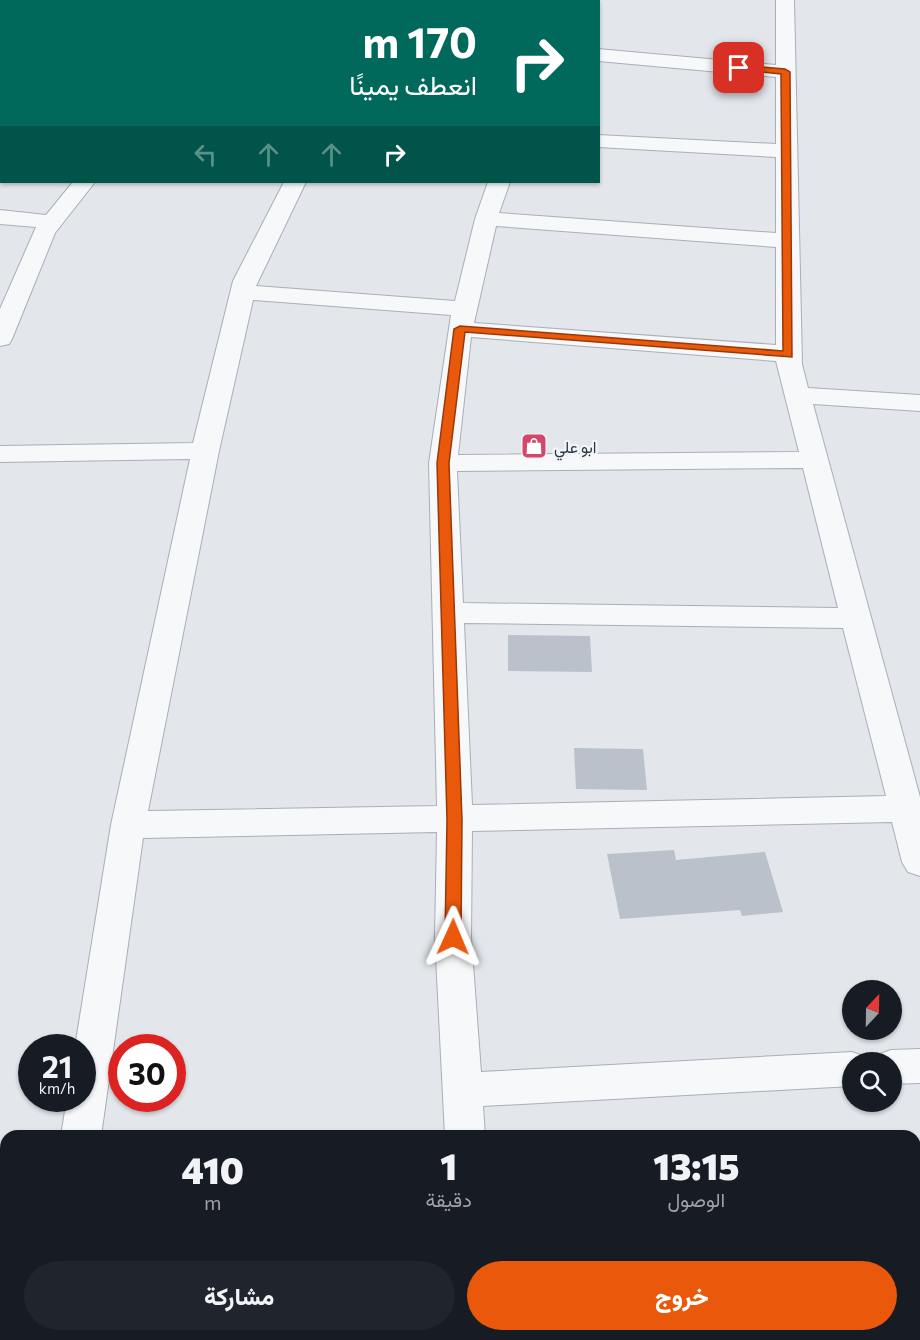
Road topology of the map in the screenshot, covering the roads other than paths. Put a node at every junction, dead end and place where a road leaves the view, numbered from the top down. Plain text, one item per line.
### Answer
1 (778, 0) edge
2 (600, 55) edge
3 (785, 72) junction
4 (600, 141) edge
5 (786, 151) junction
6 (83, 183) edge
7 (295, 183) edge
8 (499, 183) edge
9 (0, 217) edge
10 (486, 219) junction
11 (51, 222) junction
12 (788, 241) junction
13 (242, 292) junction
14 (462, 319) junction
15 (0, 339) edge
16 (789, 354) junction
17 (797, 396) junction
18 (920, 403) edge
19 (205, 451) junction
20 (0, 454) edge
21 (814, 460) junction
22 (443, 463) junction
23 (448, 614) junction
24 (856, 618) junction
25 (906, 809) junction
26 (455, 820) junction
27 (128, 825) junction
28 (920, 862) edge
29 (920, 1066) edge
30 (902, 1067) edge
31 (842, 1071) edge
32 (462, 1090) junction
33 (82, 1130) edge
34 (465, 1130) edge

1 - 3 street
2 - 3 street
3 - 5 street
4 - 5 street
5 - 12 street
6 - 11 street
7 - 13 street
8 - 10 street
9 - 11 street
10 - 12 street
10 - 14 street
11 - 15 street
12 - 16 street
13 - 14 street
13 - 19 street
14 - 16 street
14 - 22 street
16 - 17 street
17 - 18 street
17 - 21 street
19 - 20 street
19 - 27 street
21 - 22 street
21 - 24 street
22 - 23 street
23 - 24 street
23 - 26 street
24 - 25 street
25 - 26 street
25 - 28 street
26 - 27 street
26 - 32 street
27 - 33 street
29 - 30 street
31 - 32 street
32 - 34 street

